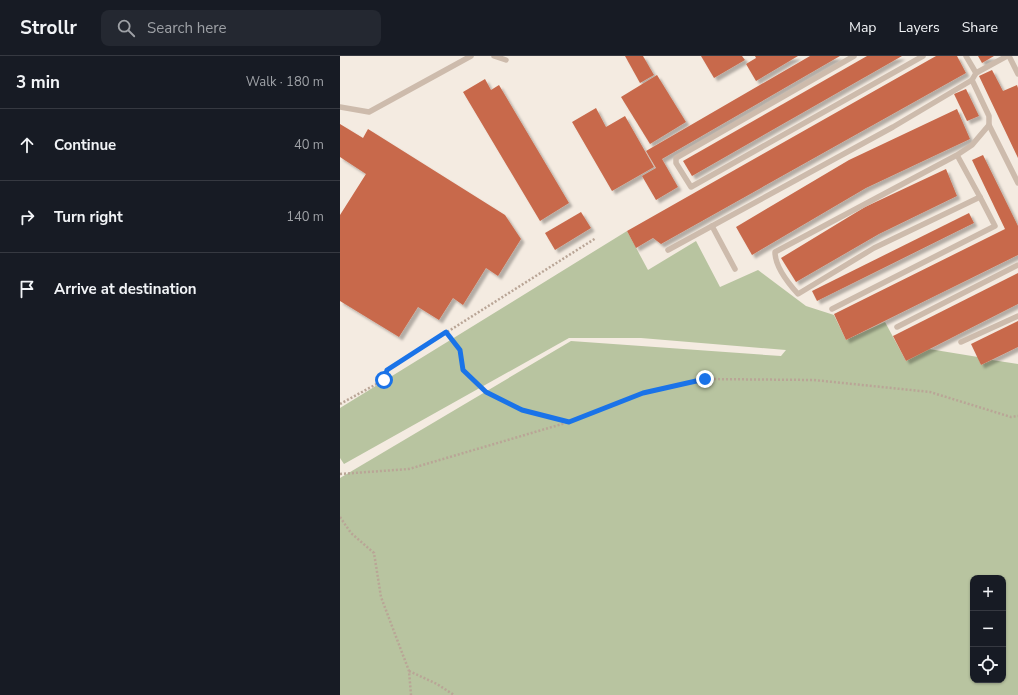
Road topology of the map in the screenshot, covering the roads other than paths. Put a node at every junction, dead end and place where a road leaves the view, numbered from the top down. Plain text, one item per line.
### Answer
1 (471, 56) edge
2 (494, 56) edge
3 (854, 56) edge
4 (923, 56) edge
5 (966, 56) edge
6 (1008, 56) edge
7 (506, 60) dead end
8 (976, 74) junction
9 (1018, 74) edge
10 (972, 80) junction
11 (340, 107) edge
12 (990, 125) junction
13 (957, 155) junction
14 (1018, 182) edge
15 (980, 197) junction
16 (712, 226) junction
17 (668, 250) dead end
18 (1018, 265) edge
19 (735, 269) dead end
20 (832, 309) dead end
21 (1018, 316) edge
22 (897, 327) dead end
23 (961, 342) dead end

1 - 11 lane
2 - 7 lane
3 - 4 lane
5 - 8 lane
6 - 8 lane
6 - 9 lane
8 - 10 lane
10 - 12 lane
10 - 16 lane
12 - 13 lane
12 - 14 lane
13 - 15 lane
13 - 15 lane
15 - 20 lane
16 - 17 lane
16 - 19 lane
18 - 22 lane
21 - 23 lane

